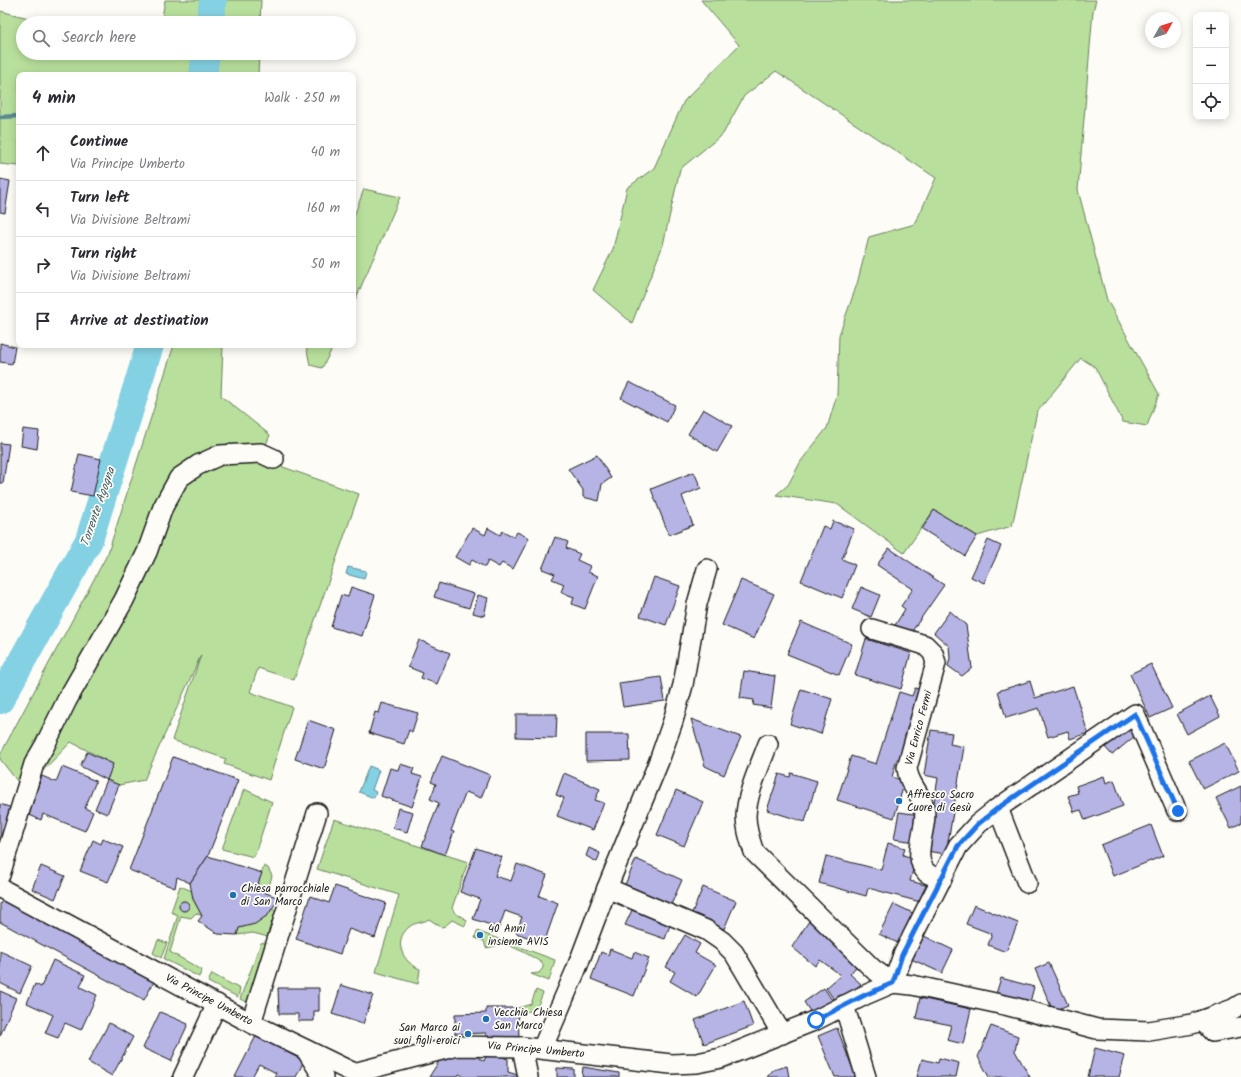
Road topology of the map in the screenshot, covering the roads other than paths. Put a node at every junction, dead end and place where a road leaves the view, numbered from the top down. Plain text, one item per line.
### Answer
1 (274, 458) dead end
2 (707, 569) dead end
3 (872, 629) dead end
4 (768, 744) dead end
5 (998, 808) junction
6 (1178, 811) dead end
7 (317, 813) dead end
8 (0, 876) edge
9 (942, 879) junction
10 (1027, 883) dead end
11 (0, 888) edge
12 (607, 888) junction
13 (893, 983) junction
14 (217, 1004) junction
15 (1241, 1004) edge
16 (844, 1005) junction
17 (1202, 1020) junction
18 (251, 1023) junction
19 (1241, 1027) edge
20 (782, 1034) junction
21 (522, 1047) junction
22 (542, 1049) junction
23 (306, 1050) junction
24 (354, 1075) edge
25 (183, 1077) edge
26 (323, 1077) edge
27 (528, 1077) edge
28 (866, 1077) edge

1 - 8 street
2 - 12 street
3 - 9 street, Via Enrico Fermi
4 - 13 street
5 - 6 street
5 - 9 street
5 - 10 street
7 - 18 street
9 - 13 street
11 - 14 street, Via Principe Umberto
12 - 20 street
12 - 22 street
13 - 16 street, Via Principe Umberto
13 - 17 street
14 - 18 street, Via Principe Umberto
14 - 25 street
15 - 17 street
16 - 20 street, Via Principe Umberto
16 - 28 street
17 - 19 street
18 - 23 street, Via Principe Umberto
20 - 22 street, Via Principe Umberto
21 - 22 street, Via Principe Umberto
21 - 24 street, Via Principe Umberto
21 - 27 street
23 - 24 street, Via Principe Umberto
23 - 26 street

